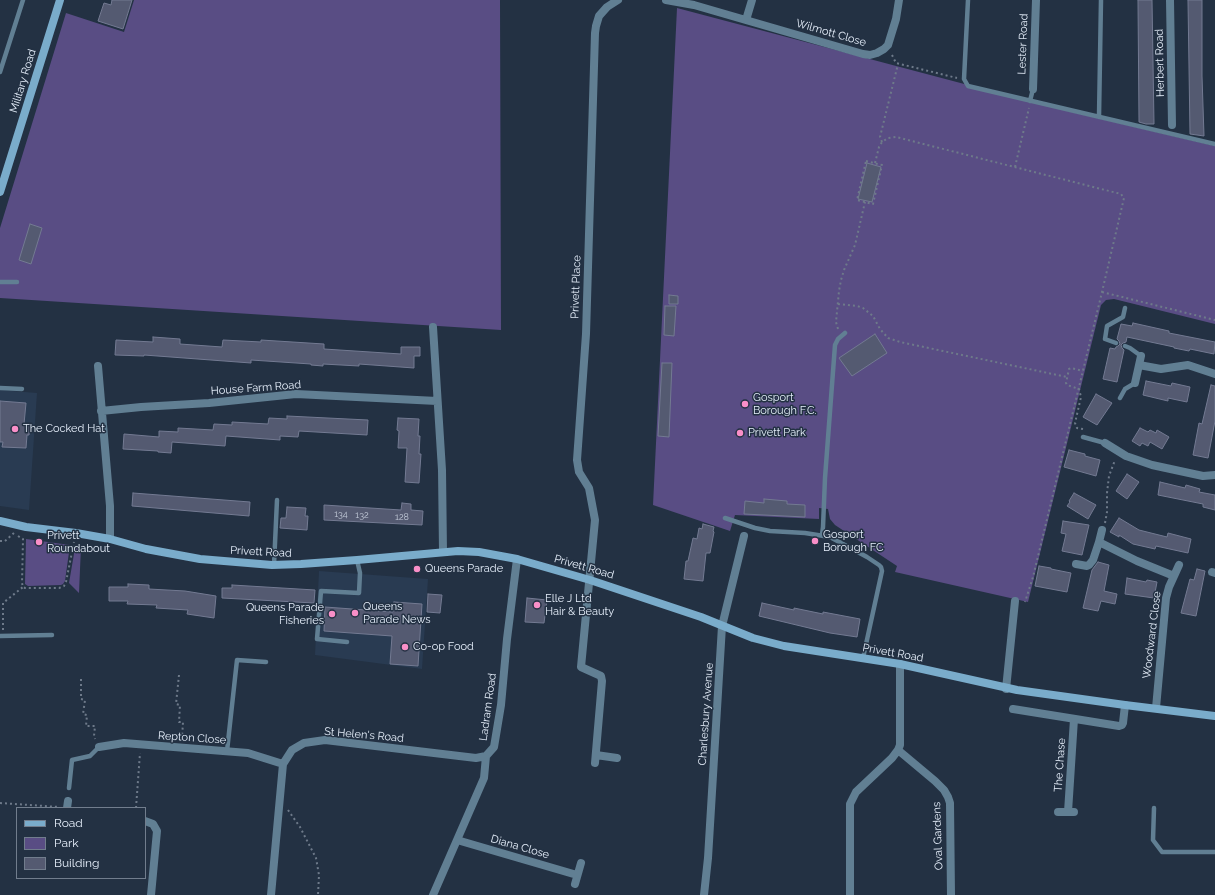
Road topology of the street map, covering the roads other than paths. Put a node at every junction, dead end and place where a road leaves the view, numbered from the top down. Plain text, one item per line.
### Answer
1 (23, 0) edge
2 (60, 0) edge
3 (618, 0) edge
4 (666, 0) edge
5 (752, 0) edge
6 (899, 0) edge
7 (968, 0) edge
8 (1036, 0) edge
9 (1101, 0) edge
10 (1170, 0) edge
11 (746, 20) junction
12 (0, 72) edge
13 (1033, 89) joint
14 (1030, 101) junction
15 (1099, 117) junction
16 (1172, 125) joint
17 (1170, 133) junction
18 (1215, 144) edge
19 (0, 192) edge
20 (0, 282) edge
21 (17, 282) dead end
22 (1125, 308) dead end
23 (433, 327) dead end
24 (845, 333) dead end
25 (1116, 343) dead end
26 (1125, 346) dead end
27 (1141, 356) joint
28 (1139, 365) junction
29 (98, 366) dead end
30 (1215, 374) edge
31 (1135, 382) joint
32 (0, 388) edge
33 (22, 389) dead end
34 (1120, 398) dead end
35 (437, 401) junction
36 (101, 411) junction
37 (1083, 437) dead end
38 (1105, 443) joint
39 (1215, 475) edge
40 (277, 500) dead end
41 (725, 518) dead end
42 (0, 521) edge
43 (748, 526) junction
44 (0, 527) edge
45 (24, 527) junction
46 (1102, 530) road end
47 (822, 535) junction
48 (744, 536) joint
49 (110, 539) junction
50 (1099, 542) junction
51 (443, 552) junction
52 (517, 559) junction
53 (357, 560) junction
54 (1076, 564) dead end
55 (274, 565) junction
56 (1179, 565) dead end
57 (1174, 576) junction
58 (590, 580) junction
59 (1014, 601) dead end
60 (722, 626) junction
61 (52, 635) dead end
62 (2, 636) edge
63 (347, 642) dead end
64 (863, 658) junction
65 (266, 662) dead end
66 (900, 664) junction
67 (1006, 689) junction
68 (1125, 705) junction
69 (1156, 708) junction
70 (1013, 709) dead end
71 (1215, 716) edge
72 (1074, 719) junction
73 (99, 747) joint
74 (898, 750) junction
75 (227, 751) junction
76 (486, 756) junction
77 (617, 758) dead end
78 (283, 764) junction
79 (69, 788) dead end
80 (1154, 808) dead end
81 (1058, 812) dead end
82 (146, 822) edge
83 (457, 840) junction
84 (1215, 852) edge
85 (581, 863) dead end
86 (578, 875) junction
87 (575, 884) dead end
88 (435, 894) edge
89 (151, 895) edge
90 (271, 895) edge
91 (704, 895) edge
92 (850, 895) edge
93 (951, 895) edge

1 - 12 lane
2 - 19 main road, Military Road
3 - 58 street, Privett Place
4 - 11 street, Wilmott Close
5 - 11 street
6 - 11 street, Wilmott Close
7 - 14 lane
8 - 13 street, Lester Road
9 - 15 lane
10 - 16 street, Herbert Road
13 - 14 lane
14 - 15 lane
15 - 17 lane
16 - 17 lane
17 - 18 lane
20 - 21 lane
22 - 25 lane
23 - 35 street
24 - 47 lane
26 - 27 lane
27 - 28 street
28 - 30 street
28 - 31 street
29 - 36 street
31 - 34 lane
32 - 33 lane
35 - 36 street, House Farm Road
35 - 51 street
36 - 49 street
37 - 38 lane
38 - 39 street
40 - 55 lane
41 - 43 lane
42 - 45 main road, Privett Road
43 - 47 lane
43 - 48 lane
44 - 45 main road, Privett Road
45 - 49 main road, Privett Road
46 - 50 street
47 - 64 lane
48 - 60 street, Charlesbury Avenue
49 - 55 main road, Privett Road
50 - 54 street
50 - 57 street
51 - 52 main road, Privett Road
51 - 53 main road, Privett Road
52 - 58 main road, Privett Road
52 - 76 street, Ladram Road
53 - 55 main road, Privett Road
53 - 63 lane
56 - 57 street, Woodward Close
57 - 69 street, Woodward Close
58 - 60 main road, Privett Road
58 - 77 street, Privett Place
59 - 67 street
60 - 64 main road, Privett Road
60 - 91 street, Charlesbury Avenue
61 - 62 lane
64 - 66 main road, Privett Road
65 - 75 lane
66 - 67 main road, Privett Road
66 - 74 street
67 - 68 main road, Privett Road
68 - 69 main road, Privett Road
68 - 72 street
69 - 71 main road, Privett Road
70 - 72 street
72 - 81 street, The Chase
73 - 75 street, Repton Close
73 - 79 lane
74 - 92 street
74 - 93 street, Oval Gardens
75 - 78 street, Repton Close
76 - 78 street, St Helen's Road
76 - 83 street, Ladram Road
78 - 90 street
80 - 84 lane
82 - 89 street
83 - 86 street, Diana Close
83 - 88 street, Ladram Road
85 - 86 street
86 - 87 street

